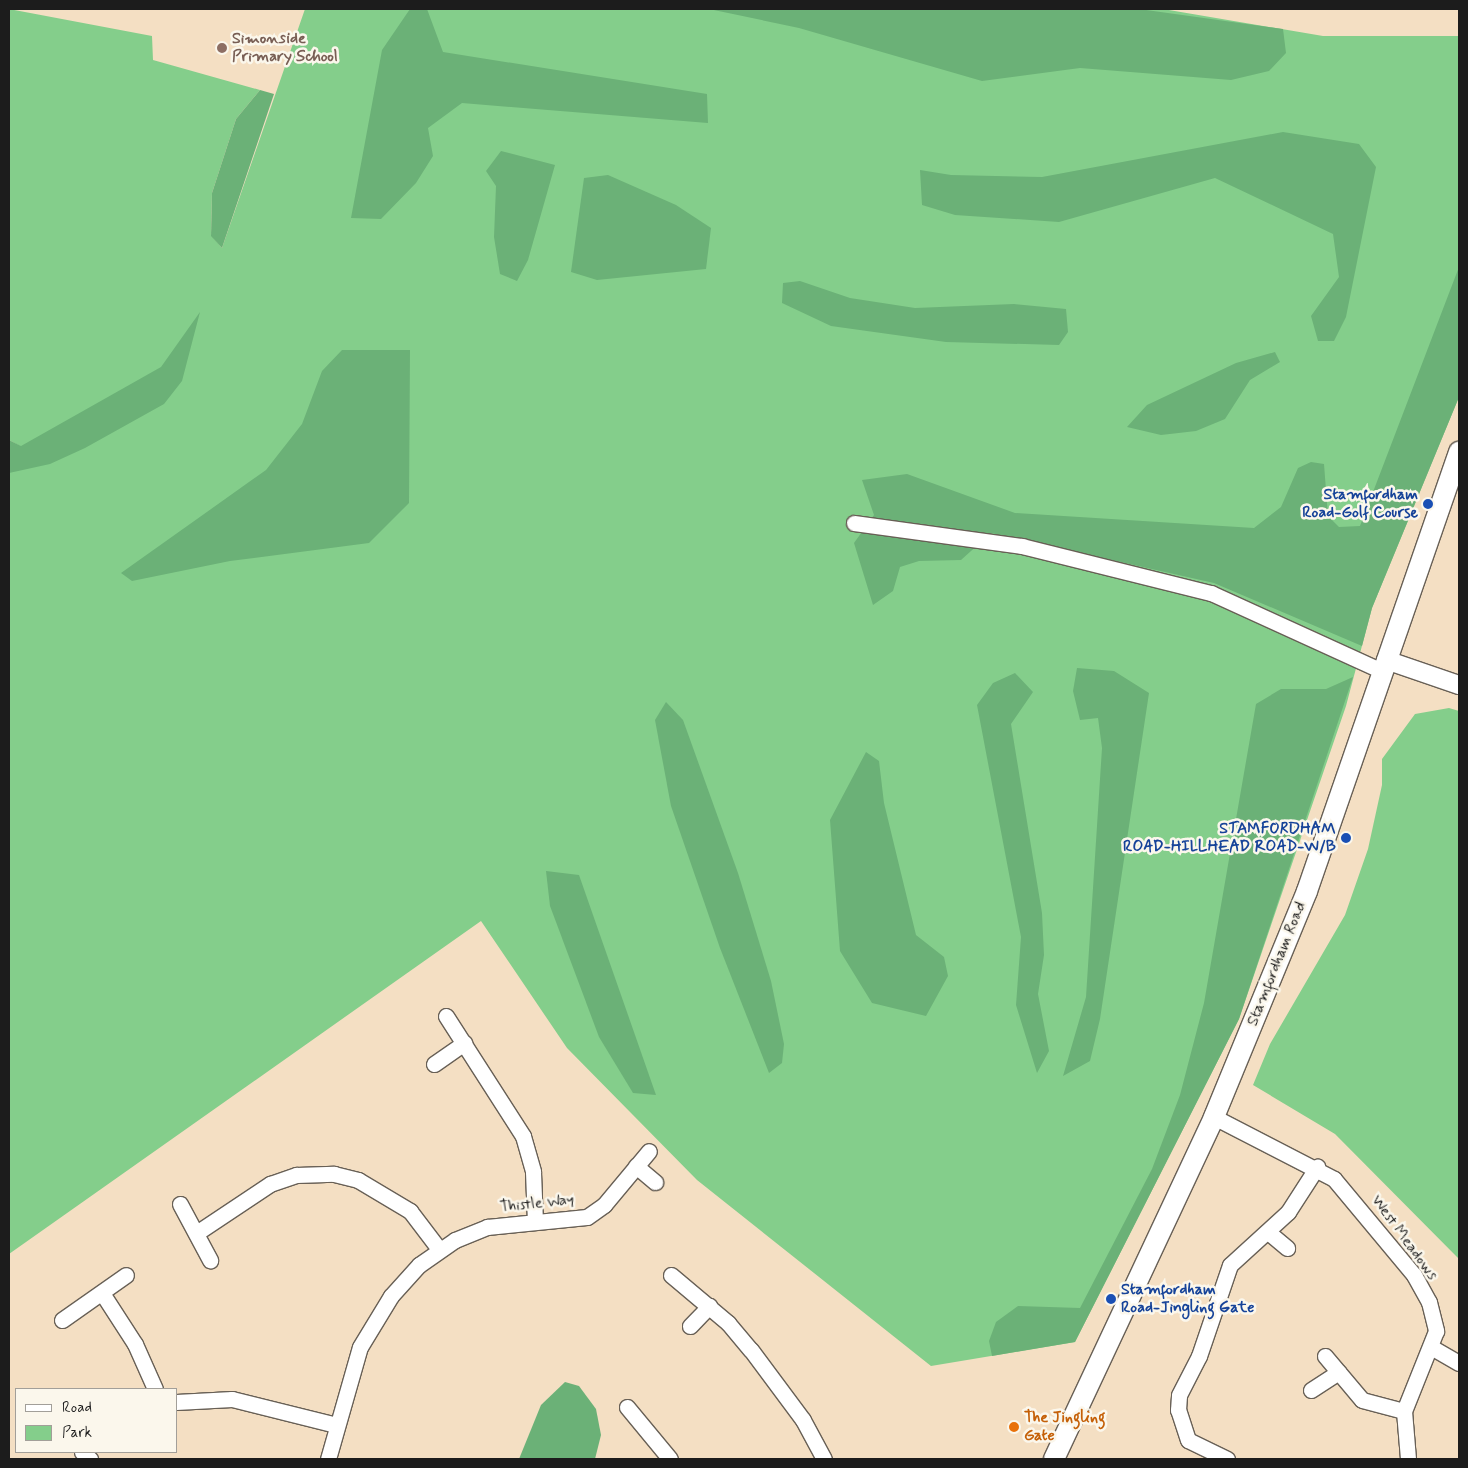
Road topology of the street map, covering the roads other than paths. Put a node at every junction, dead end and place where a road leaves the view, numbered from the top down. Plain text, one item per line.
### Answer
1 (1459, 452) edge
2 (854, 523) dead end
3 (1384, 665) junction
4 (1459, 685) edge
5 (446, 1016) dead end
6 (464, 1043) junction
7 (434, 1064) dead end
8 (1214, 1117) junction
9 (648, 1151) dead end
10 (636, 1166) junction
11 (1317, 1167) junction
12 (655, 1182) dead end
13 (180, 1204) dead end
14 (535, 1222) junction
15 (198, 1232) junction
16 (1268, 1232) junction
17 (1287, 1248) dead end
18 (439, 1249) junction
19 (210, 1260) dead end
20 (672, 1275) dead end
21 (126, 1276) dead end
22 (102, 1293) junction
23 (709, 1306) junction
24 (62, 1320) dead end
25 (690, 1326) dead end
26 (1431, 1347) junction
27 (1326, 1356) dead end
28 (1459, 1363) edge
29 (1339, 1372) junction
30 (155, 1388) edge
31 (1311, 1390) dead end
32 (178, 1402) edge
33 (628, 1407) dead end
34 (1404, 1411) junction
35 (336, 1425) junction
36 (665, 1458) edge
37 (328, 1459) edge
38 (824, 1459) edge
39 (1054, 1459) edge
40 (1227, 1459) edge
41 (1408, 1459) edge

1 - 3 main road, Stamfordham Road
2 - 3 street
3 - 4 street
3 - 8 main road, Stamfordham Road
5 - 6 street
6 - 7 street
6 - 14 street
8 - 11 street, West Meadows
8 - 39 main road, Stamfordham Road
9 - 10 street, Thistle Way
10 - 12 street
10 - 14 street, Thistle Way
11 - 16 street
11 - 26 street, West Meadows
13 - 15 street
14 - 18 street, Thistle Way
15 - 18 street
15 - 19 street
16 - 17 street
16 - 40 street
18 - 35 street, Thistle Way
20 - 23 street
21 - 22 street
22 - 24 street
22 - 30 street
23 - 25 street
23 - 38 street
26 - 28 street
26 - 34 street, West Meadows
27 - 29 street
29 - 31 street
29 - 34 street
32 - 35 street
33 - 36 street
34 - 41 street, West Meadows
35 - 37 street, Thistle Way

